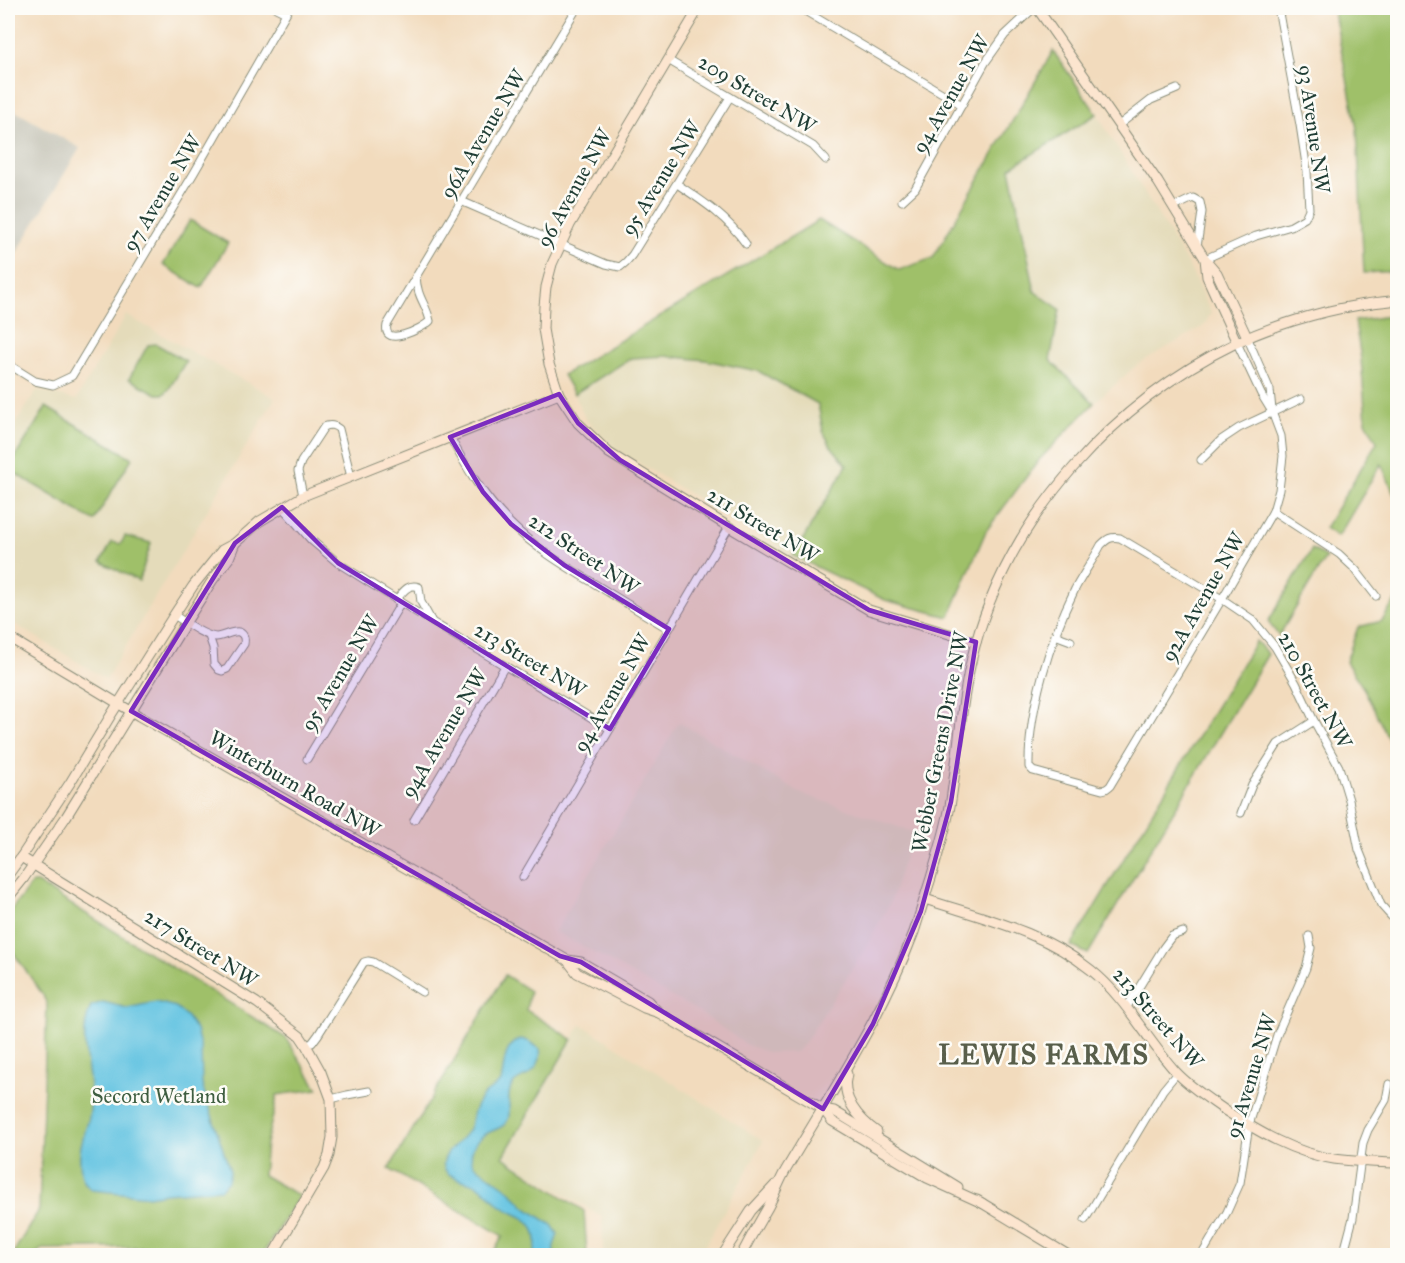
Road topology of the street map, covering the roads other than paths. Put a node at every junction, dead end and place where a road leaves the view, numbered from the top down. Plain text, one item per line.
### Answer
1 (276, 8) edge
2 (577, 8) edge
3 (699, 8) edge
4 (800, 8) edge
5 (1036, 8) edge
6 (1278, 8) edge
7 (287, 10) edge
8 (668, 60) junction
9 (1177, 89) dead end
10 (730, 98) junction
11 (962, 105) junction
12 (1119, 125) junction
13 (826, 160) dead end
14 (677, 184) junction
15 (461, 201) junction
16 (902, 201) dead end
17 (1174, 207) junction
18 (561, 243) junction
19 (746, 244) dead end
20 (1197, 247) junction
21 (1205, 259) junction
22 (416, 276) junction
23 (1398, 300) edge
24 (1248, 339) junction
25 (1237, 343) junction
26 (8, 364) edge
27 (559, 394) junction
28 (1301, 399) dead end
29 (1272, 412) junction
30 (450, 437) junction
31 (1201, 460) dead end
32 (351, 477) junction
33 (303, 496) junction
34 (282, 507) junction
35 (1273, 511) junction
36 (729, 527) junction
37 (235, 543) junction
38 (1376, 596) dead end
39 (1222, 599) junction
40 (399, 601) junction
41 (174, 615) junction
42 (186, 622) junction
43 (432, 622) junction
44 (669, 629) junction
45 (1055, 635) junction
46 (209, 636) junction
47 (8, 637) edge
48 (1071, 641) dead end
49 (976, 642) junction
50 (506, 666) junction
51 (118, 704) junction
52 (131, 711) junction
53 (1314, 721) junction
54 (610, 729) junction
55 (307, 759) dead end
56 (1241, 813) dead end
57 (414, 819) dead end
58 (21, 857) junction
59 (33, 865) junction
60 (8, 875) edge
61 (523, 877) dead end
62 (8, 898) edge
63 (925, 899) junction
64 (1398, 924) edge
65 (1183, 932) dead end
66 (1309, 936) dead end
67 (422, 992) dead end
68 (1127, 1007) junction
69 (306, 1045) junction
70 (850, 1063) junction
71 (1177, 1072) junction
72 (1389, 1084) dead end
73 (369, 1091) dead end
74 (331, 1099) junction
75 (823, 1109) junction
76 (1248, 1125) junction
77 (901, 1152) junction
78 (1359, 1162) junction
79 (1398, 1163) edge
80 (782, 1176) junction
81 (982, 1203) junction
82 (1084, 1220) dead end
83 (272, 1256) edge
84 (722, 1256) edge
85 (741, 1256) edge
86 (1070, 1256) edge
87 (1200, 1256) edge
88 (1343, 1256) edge

1 - 7 street
2 - 15 street, 96A Avenue NW
3 - 8 street, 96 Avenue NW
4 - 11 street
5 - 11 street, 94 Avenue NW
5 - 12 street
6 - 21 street, 93 Avenue NW
7 - 26 street, 97 Avenue NW
8 - 10 street, 209 Street NW
8 - 18 street, 96 Avenue NW
9 - 12 street
10 - 13 street, 209 Street NW
10 - 14 street, 95 Avenue NW
11 - 16 street, 94 Avenue NW
12 - 17 street
14 - 18 street, 95 Avenue NW
14 - 19 street
15 - 18 street
15 - 22 street, 96A Avenue NW
17 - 20 street
17 - 20 street
18 - 27 street, 96 Avenue NW
20 - 21 street
21 - 24 street
21 - 25 street
22 - 22 street, 96A Avenue NW
23 - 24 street, Webber Greens Drive NW
24 - 25 street, Webber Greens Drive NW
24 - 29 street, 92A Avenue NW
25 - 29 street, 92A Avenue NW
25 - 49 street, Webber Greens Drive NW
27 - 30 street
27 - 36 street, 211 Street NW
28 - 29 street
29 - 31 street
29 - 35 street, 92A Avenue NW
30 - 32 street
30 - 44 street, 212 Street NW
32 - 33 street
32 - 33 street
33 - 34 street
34 - 37 street
34 - 40 street, 213 Street NW
35 - 38 street
35 - 39 street, 92A Avenue NW
36 - 44 street, 94 Avenue NW
36 - 49 street, 211 Street NW
37 - 41 street
37 - 42 street
39 - 45 street, 210 Street NW
39 - 45 street, 92A Avenue NW
39 - 53 street, 210 Street NW
40 - 43 street, 213 Street NW
40 - 43 street
40 - 55 street, 95 Avenue NW
41 - 42 street
41 - 51 street
42 - 46 street
42 - 52 street
43 - 50 street, 213 Street NW
44 - 54 street, 94 Avenue NW
45 - 48 street
46 - 46 street
47 - 51 street, Winterburn Road NW
49 - 63 street, Webber Greens Drive NW
50 - 54 street, 213 Street NW
50 - 57 street, 94A Avenue NW
51 - 52 street, Winterburn Road NW
51 - 58 street
52 - 59 street
52 - 75 street, Winterburn Road NW
53 - 56 street
53 - 64 street, 210 Street NW
54 - 61 street, 94 Avenue NW
58 - 59 street, 217 Street NW
58 - 60 street
59 - 62 street
59 - 69 street, 217 Street NW
63 - 68 street, 213 Street NW
63 - 70 street, Webber Greens Drive NW
65 - 68 street
66 - 76 street, 91 Avenue NW
67 - 69 street
68 - 71 street, 213 Street NW
69 - 74 street, 217 Street NW
70 - 75 street, Webber Greens Drive NW
70 - 77 street
71 - 76 street, 213 Street NW
71 - 82 street
72 - 78 street
73 - 74 street
74 - 83 street
75 - 77 street, Winterburn Road NW
75 - 80 street, Webber Greens Drive NW
75 - 81 street, Winterburn Road NW
76 - 78 street, 213 Street NW
76 - 87 street, 91 Avenue NW
77 - 81 street, Winterburn Road NW
78 - 79 street, 213 Street NW
78 - 88 street
80 - 84 street
80 - 85 street
81 - 86 street, Winterburn Road NW

